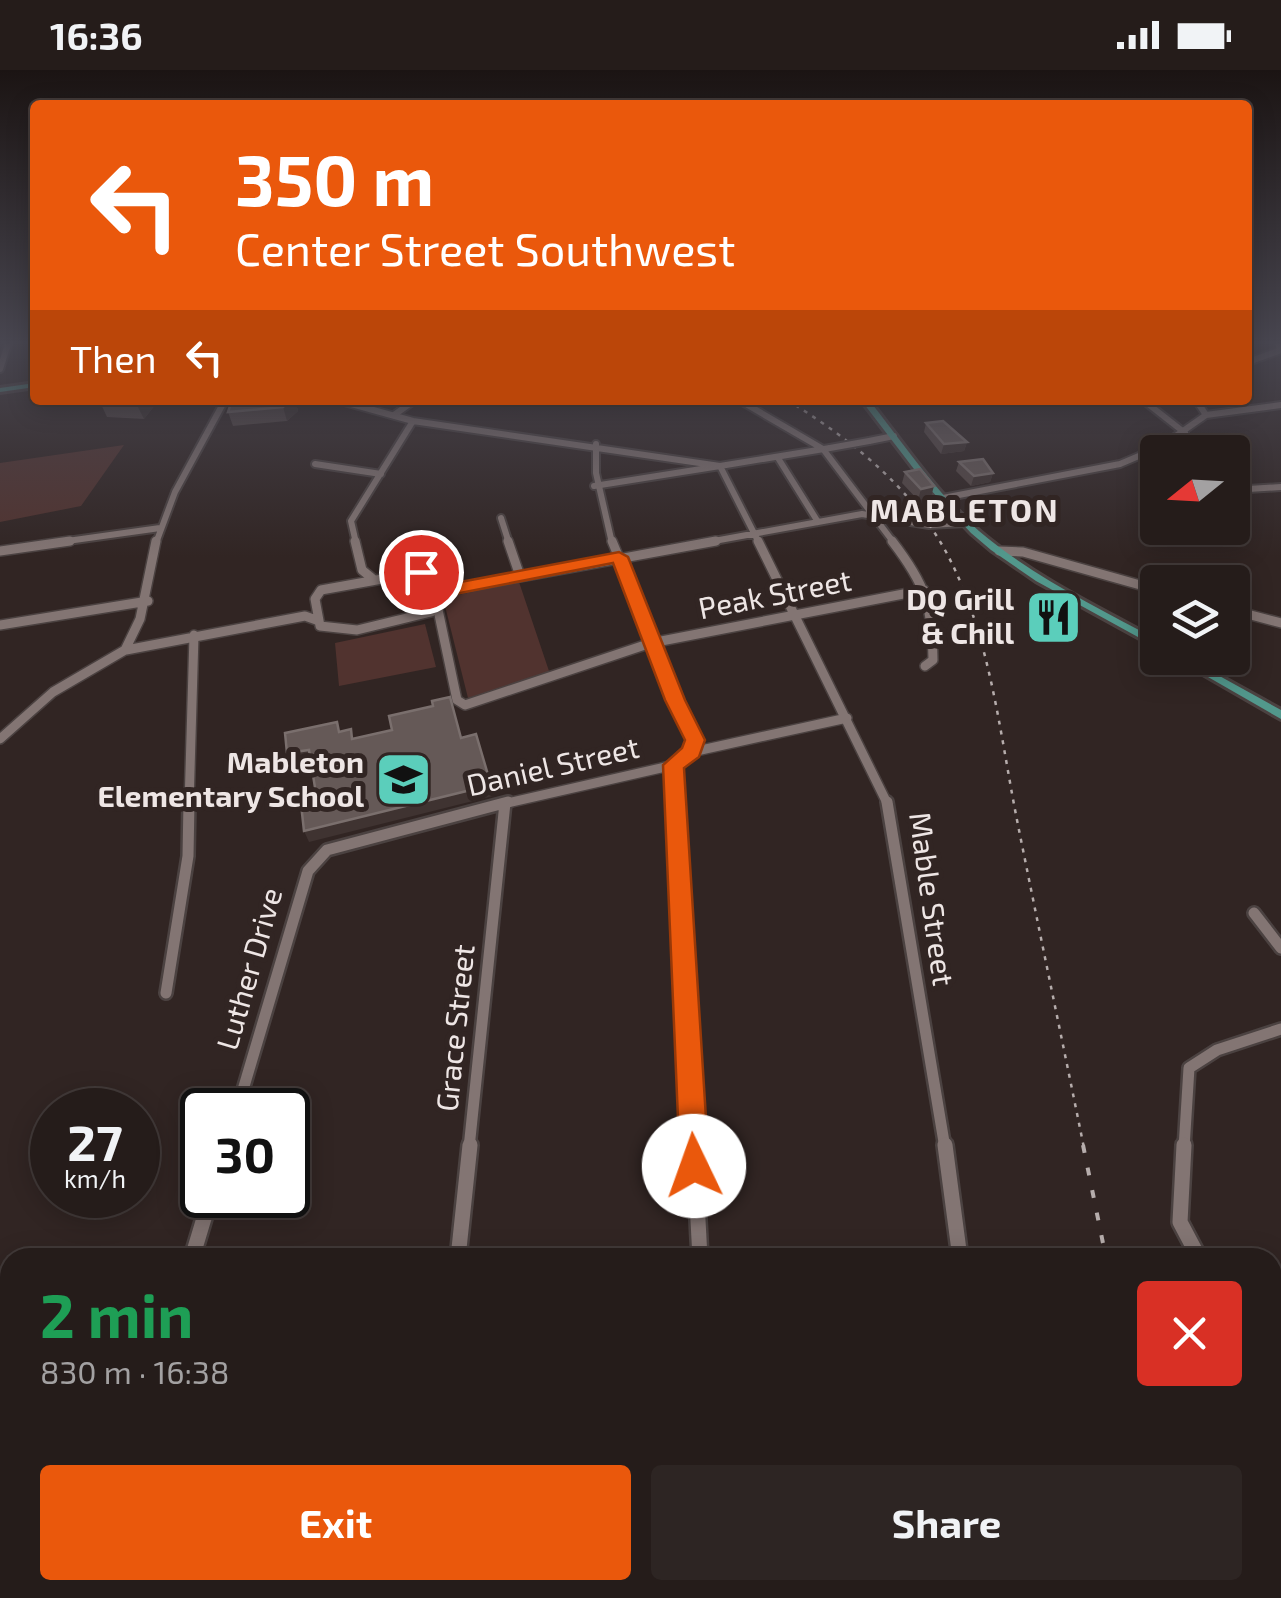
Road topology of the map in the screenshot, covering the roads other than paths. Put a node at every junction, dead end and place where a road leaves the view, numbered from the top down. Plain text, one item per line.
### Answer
1 (217, 415) edge
2 (395, 415) edge
3 (766, 415) edge
4 (877, 415) edge
5 (1163, 415) edge
6 (1210, 415) edge
7 (1206, 416) joint
8 (413, 421) junction
9 (1185, 432) junction
10 (1180, 435) edge
11 (894, 436) junction
12 (596, 444) junction
13 (827, 449) junction
14 (1140, 455) edge
15 (778, 458) junction
16 (315, 464) dead end
17 (720, 466) junction
18 (381, 474) junction
19 (594, 486) junction
20 (1281, 486) edge
21 (1250, 488) edge
22 (943, 498) junction
23 (872, 514) junction
24 (502, 518) dead end
25 (818, 522) junction
26 (966, 522) junction
27 (160, 528) junction
28 (752, 532) junction
29 (999, 551) junction
30 (0, 552) edge
31 (619, 557) junction
32 (362, 570) junction
33 (520, 576) junction
34 (373, 579) junction
35 (352, 583) junction
36 (1140, 585) edge
37 (924, 590) junction
38 (435, 597) junction
39 (148, 601) junction
40 (316, 606) junction
41 (793, 614) junction
42 (1250, 615) edge
43 (304, 616) junction
44 (417, 617) junction
45 (319, 621) junction
46 (1281, 623) edge
47 (0, 625) edge
48 (442, 626) junction
49 (194, 634) junction
50 (1140, 634) edge
51 (651, 643) junction
52 (126, 650) junction
53 (925, 666) dead end
54 (1210, 675) edge
55 (1281, 715) edge
56 (847, 718) junction
57 (0, 739) edge
58 (692, 752) junction
59 (674, 765) junction
60 (505, 803) junction
61 (326, 850) joint
62 (1254, 913) dead end
63 (1281, 948) edge
64 (166, 992) dead end
65 (1281, 1029) edge
66 (244, 1088) edge
67 (204, 1218) edge
68 (195, 1248) edge
69 (459, 1248) edge
70 (699, 1248) edge
71 (958, 1248) edge
72 (1194, 1248) edge

1 - 27 street
2 - 8 street
3 - 13 street
4 - 11 main road
5 - 9 street
6 - 7 street
7 - 9 street
8 - 12 street
8 - 18 street
9 - 10 street
11 - 13 street, bridge
11 - 22 main road
12 - 17 street
12 - 19 street
13 - 15 street
13 - 23 street
14 - 22 street
15 - 17 street
15 - 25 street
16 - 18 street
17 - 19 street
17 - 28 street, Mable Street
18 - 32 street
19 - 31 street
20 - 21 street
22 - 26 main road
23 - 25 street
23 - 26 street
23 - 37 street
24 - 33 street
25 - 28 street
26 - 29 main road
27 - 30 street
27 - 39 street
28 - 31 street
28 - 41 street, Mable Street
29 - 36 street
29 - 50 main road
31 - 33 street
31 - 51 street
32 - 34 street
32 - 35 street
33 - 38 street
34 - 35 street
34 - 38 street
35 - 40 street
37 - 41 street, Peak Street
37 - 53 street
38 - 44 street
38 - 48 street
39 - 47 street
39 - 52 street
40 - 43 street
40 - 45 street
41 - 51 street, Peak Street
41 - 56 street, Mable Street
42 - 46 street
43 - 45 street
43 - 49 street
44 - 45 street
44 - 48 street
48 - 51 street, Peak Street
49 - 52 street
49 - 64 street
51 - 58 street
52 - 57 street
54 - 55 main road
56 - 58 street, Daniel Street
56 - 71 street, Mable Street
58 - 59 street, Daniel Street
59 - 60 street, Daniel Street
59 - 70 street
60 - 61 street, Daniel Street
60 - 69 street, Grace Street
61 - 66 street, Luther Drive
62 - 63 street
65 - 72 street
67 - 68 street

